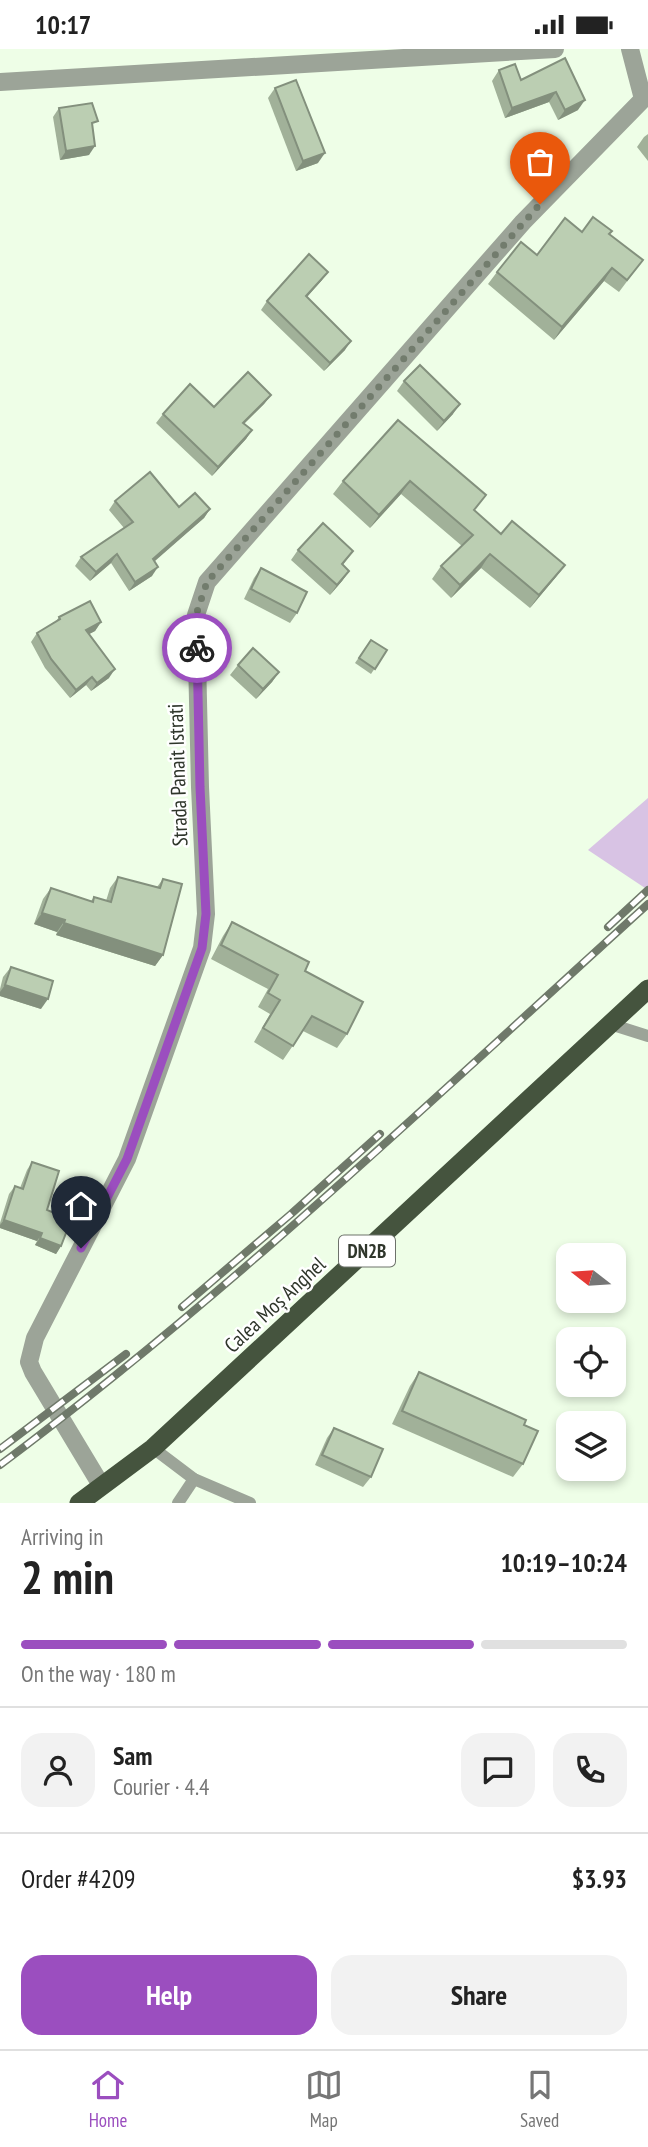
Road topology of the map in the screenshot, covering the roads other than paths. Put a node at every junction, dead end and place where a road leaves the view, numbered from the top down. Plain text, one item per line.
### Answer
1 (555, 49) edge
2 (630, 49) edge
3 (0, 82) edge
4 (645, 96) edge
5 (648, 989) edge
6 (610, 1024) junction
7 (648, 1036) edge
8 (153, 1448) junction
9 (194, 1479) junction
10 (101, 1485) junction
11 (79, 1503) edge
12 (178, 1503) edge
13 (250, 1503) edge

1 - 3 street
2 - 4 street
4 - 10 street, Strada Panait Istrati
5 - 6 highway, Calea Moș Anghel / DN2B
6 - 7 lane
6 - 8 highway, Calea Moș Anghel / DN2B
8 - 9 lane
8 - 10 highway, Calea Moș Anghel / DN2B
9 - 12 lane
9 - 13 lane
10 - 11 highway, Calea Moș Anghel / DN2B

